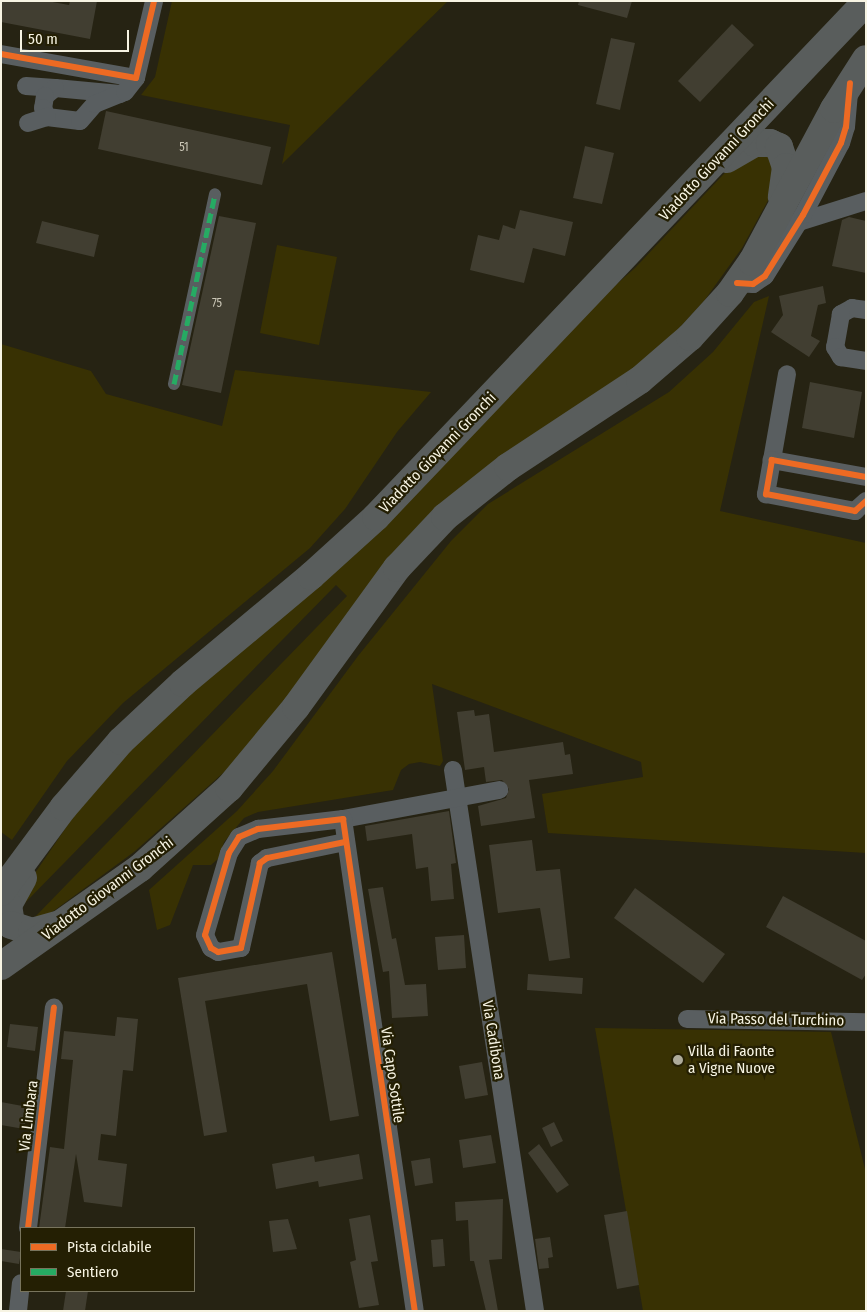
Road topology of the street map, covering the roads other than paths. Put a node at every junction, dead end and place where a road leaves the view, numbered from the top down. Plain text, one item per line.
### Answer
1 (154, 1) edge
2 (866, 2) edge
3 (1, 54) edge
4 (866, 59) edge
5 (136, 78) junction
6 (850, 83) junction
7 (26, 86) dead end
8 (54, 88) junction
9 (120, 94) junction
10 (47, 117) junction
11 (28, 123) dead end
12 (823, 177) junction
13 (215, 194) dead end
14 (676, 203) junction
15 (860, 203) edge
16 (799, 222) junction
17 (768, 236) junction
18 (737, 283) junction
19 (866, 310) edge
20 (866, 361) edge
21 (787, 374) dead end
22 (174, 384) dead end
23 (772, 460) junction
24 (866, 477) edge
25 (866, 501) edge
26 (453, 770) dead end
27 (499, 790) dead end
28 (457, 798) junction
29 (343, 819) junction
30 (51, 824) junction
31 (345, 842) junction
32 (1, 892) edge
33 (104, 895) junction
34 (1, 966) edge
35 (54, 1008) dead end
36 (687, 1019) dead end
37 (866, 1022) edge
38 (28, 1227) edge
39 (20, 1292) edge
40 (18, 1311) edge
41 (415, 1311) edge
42 (535, 1311) edge

1 - 5 street
2 - 14 main road, Viadotto Giovanni Gronchi
3 - 5 street
4 - 6 main road, Viadotto Giovanni Gronchi
5 - 9 street
6 - 12 street, Viadotto Giovanni Gronchi
6 - 17 main road, Viadotto Giovanni Gronchi
7 - 8 street
8 - 9 street
8 - 10 street
9 - 10 street
10 - 11 street
12 - 15 street
12 - 16 street, Viadotto Giovanni Gronchi
13 - 22 street
14 - 17 main road
14 - 30 main road, Viadotto Giovanni Gronchi
15 - 16 street
16 - 18 street, Viadotto Giovanni Gronchi
17 - 18 main road, Viadotto Giovanni Gronchi
18 - 33 main road, Viadotto Giovanni Gronchi
19 - 20 street
21 - 23 street
23 - 24 street
23 - 25 street
26 - 28 street, Via Cadibona
27 - 28 street
28 - 29 street
28 - 42 street, Via Cadibona
29 - 31 street, Via Capo Sottile
29 - 31 street
30 - 32 main road, Viadotto Giovanni Gronchi
30 - 33 main road
31 - 41 street, Via Capo Sottile
33 - 34 main road, Viadotto Giovanni Gronchi
35 - 38 street, Via Limbara
36 - 37 street, Via Passo del Turchino
39 - 40 street

